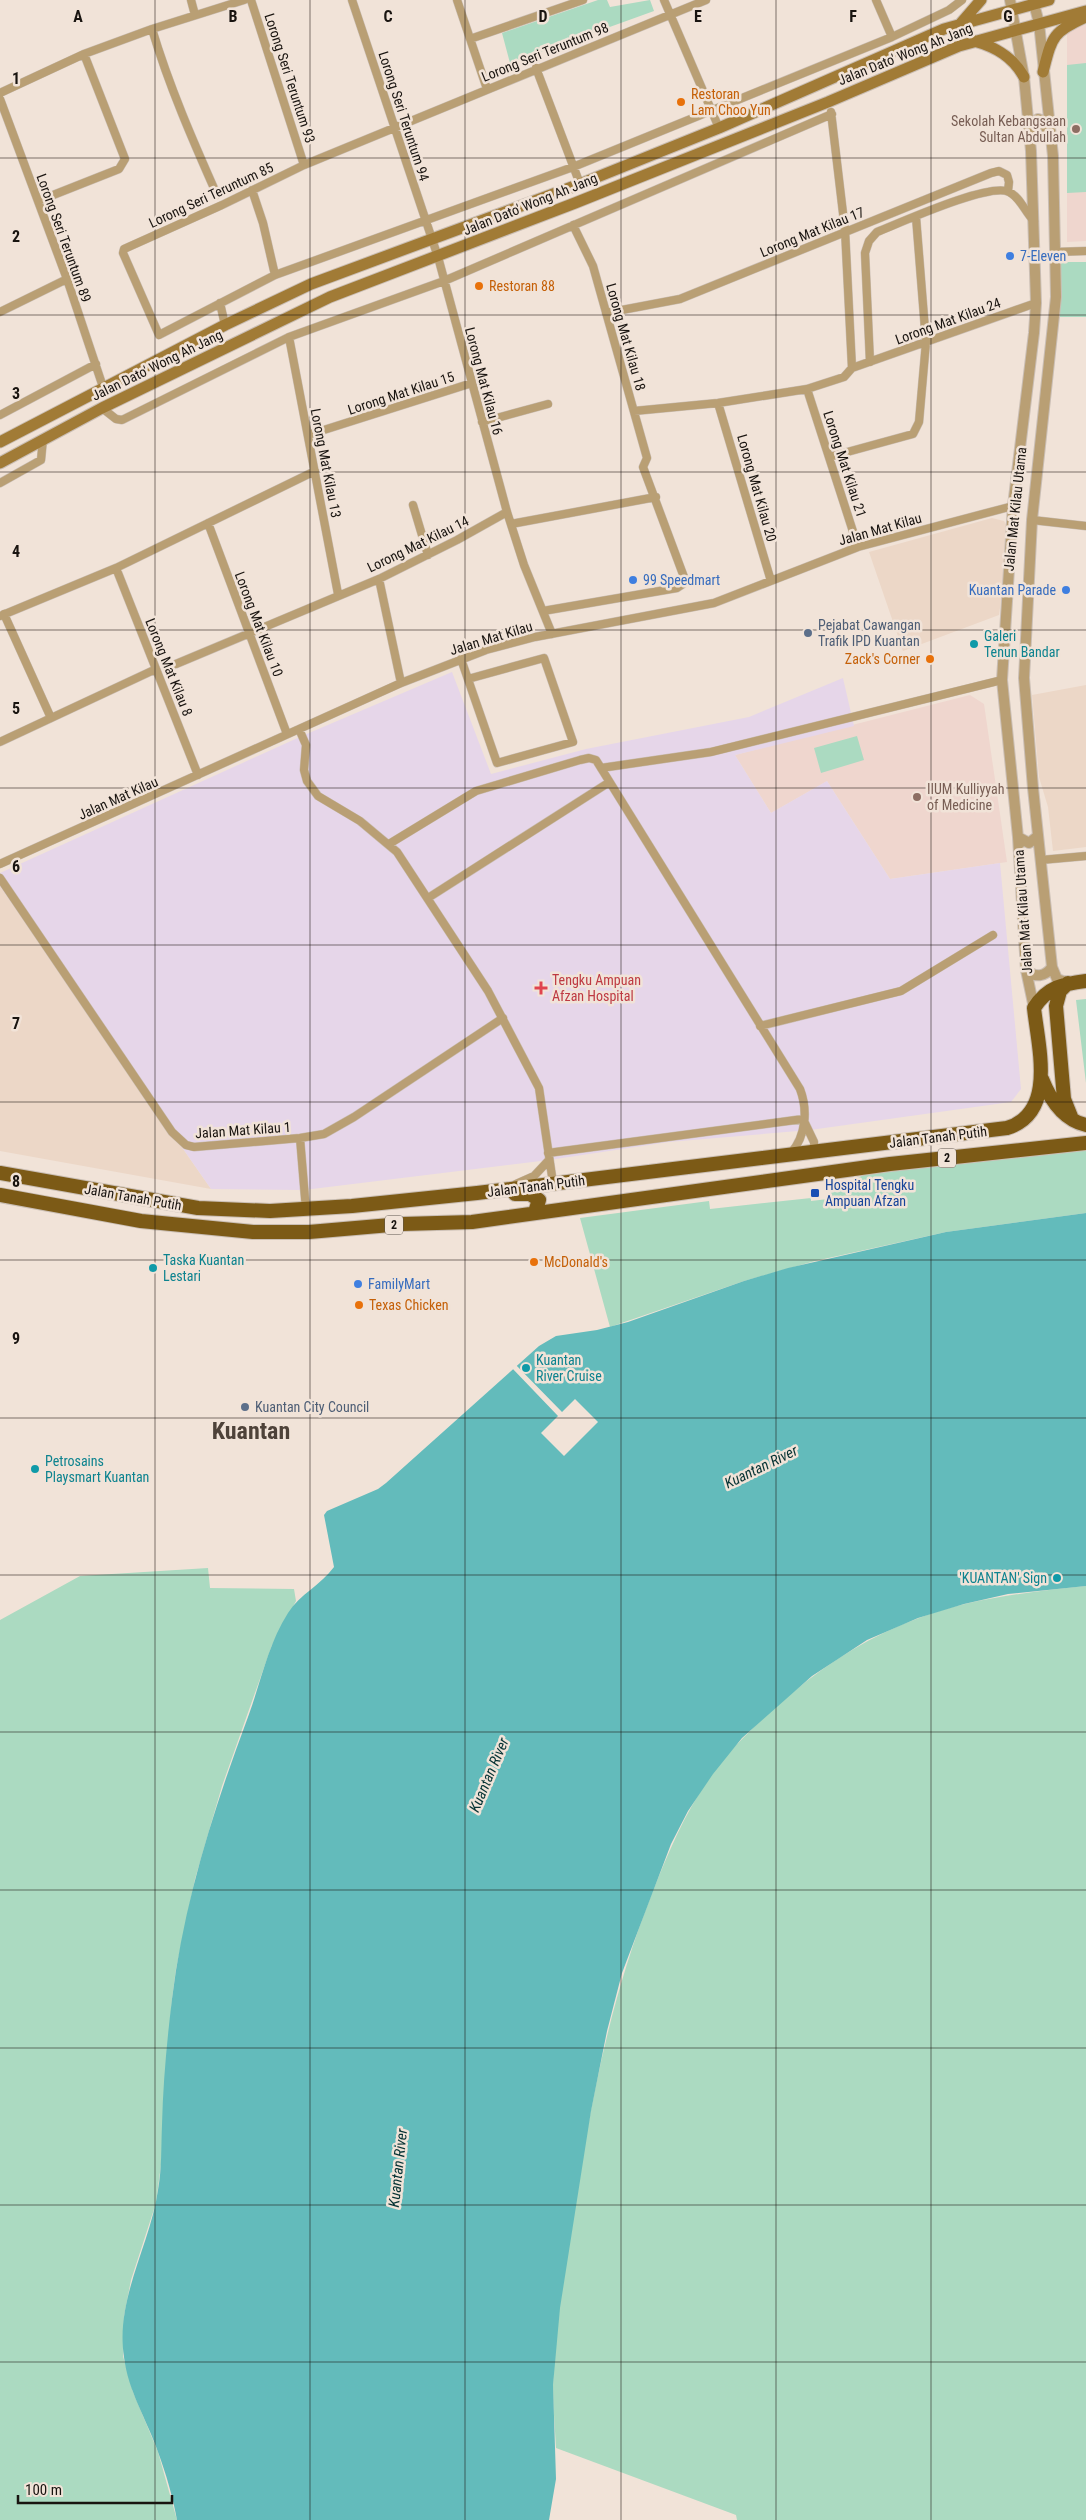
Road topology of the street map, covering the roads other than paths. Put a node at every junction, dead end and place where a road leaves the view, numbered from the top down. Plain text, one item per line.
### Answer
1 (191, 0) edge
2 (244, 0) edge
3 (251, 0) edge
4 (352, 0) edge
5 (457, 0) edge
6 (583, 0) edge
7 (664, 0) edge
8 (706, 0) edge
9 (876, 0) edge
10 (962, 0) edge
11 (982, 0) edge
12 (1049, 0) edge
13 (1034, 2) edge
14 (1011, 4) edge
15 (1086, 11) edge
16 (670, 14) junction
17 (196, 15) junction
18 (1086, 17) edge
19 (961, 23) junction
20 (1038, 23) junction
21 (152, 29) junction
22 (1016, 29) junction
23 (892, 37) junction
24 (470, 39) junction
25 (974, 41) junction
26 (84, 54) junction
27 (536, 68) junction
28 (811, 71) junction
29 (1043, 72) junction
30 (1024, 77) junction
31 (817, 86) junction
32 (487, 89) junction
33 (0, 93) edge
34 (0, 99) edge
35 (828, 102) junction
36 (711, 110) junction
37 (832, 114) junction
38 (394, 127) junction
39 (719, 128) junction
40 (1052, 150) junction
41 (1031, 151) junction
42 (304, 165) junction
43 (573, 167) junction
44 (580, 184) junction
45 (252, 190) junction
46 (1008, 191) junction
47 (217, 195) dead end
48 (38, 201) junction
49 (916, 217) junction
50 (1034, 220) junction
51 (426, 221) junction
52 (573, 225) junction
53 (845, 230) junction
54 (432, 240) junction
55 (1086, 251) edge
56 (1055, 252) junction
57 (438, 257) junction
58 (275, 274) junction
59 (67, 278) junction
60 (444, 281) junction
61 (1036, 302) junction
62 (220, 303) junction
63 (0, 312) edge
64 (606, 313) junction
65 (225, 325) junction
66 (290, 336) junction
67 (926, 342) junction
68 (870, 362) junction
69 (96, 364) junction
70 (852, 368) junction
71 (472, 383) junction
72 (103, 387) junction
73 (807, 389) junction
74 (718, 402) junction
75 (548, 404) dead end
76 (102, 408) junction
77 (634, 411) junction
78 (0, 415) edge
79 (482, 422) junction
80 (308, 435) junction
81 (43, 439) junction
82 (0, 442) edge
83 (829, 457) junction
84 (0, 463) edge
85 (315, 471) junction
86 (0, 483) edge
87 (656, 496) junction
88 (413, 505) dead end
89 (1013, 506) junction
90 (507, 512) junction
91 (1032, 520) junction
92 (208, 523) junction
93 (511, 524) junction
94 (1086, 526) edge
95 (858, 547) junction
96 (428, 555) junction
97 (116, 568) junction
98 (379, 579) junction
99 (771, 581) junction
100 (338, 594) junction
101 (543, 611) junction
102 (2, 615) edge
103 (249, 632) junction
104 (552, 634) junction
105 (461, 658) junction
106 (176, 664) dead end
107 (156, 669) junction
108 (468, 679) junction
109 (1002, 680) junction
110 (401, 683) junction
111 (51, 718) junction
112 (299, 729) junction
113 (287, 734) junction
114 (0, 742) edge
115 (601, 768) junction
116 (198, 775) junction
117 (608, 783) junction
118 (1038, 836) junction
119 (1018, 837) junction
120 (389, 844) junction
121 (1086, 856) edge
122 (1041, 860) junction
123 (0, 864) edge
124 (0, 878) edge
125 (428, 898) junction
126 (992, 935) dead end
127 (1052, 967) junction
128 (1026, 970) junction
129 (1086, 981) edge
130 (1068, 984) junction
131 (1034, 1008) junction
132 (503, 1018) junction
133 (760, 1026) junction
134 (1042, 1078) junction
135 (803, 1120) junction
136 (1072, 1120) junction
137 (1086, 1124) edge
138 (300, 1138) junction
139 (1086, 1142) edge
140 (814, 1152) junction
141 (789, 1155) junction
142 (549, 1156) junction
143 (839, 1171) junction
144 (0, 1173) edge
145 (787, 1178) junction
146 (553, 1183) junction
147 (502, 1189) junction
148 (476, 1193) junction
149 (0, 1195) edge
150 (306, 1210) junction
151 (535, 1212) junction

1 - 17 street
2 - 17 street
3 - 42 street, Lorong Seri Teruntum 93
4 - 38 street, Lorong Seri Teruntum 94
5 - 24 street
6 - 24 street
7 - 16 street
8 - 16 street, Lorong Seri Teruntum 98
9 - 23 street
10 - 23 street
11 - 19 main road
12 - 13 main road, Jalan Dato' Wong Ah Jang
13 - 14 main road, Jalan Dato' Wong Ah Jang
13 - 20 street, Jalan Mat Kilau Utama
14 - 19 main road, Jalan Dato' Wong Ah Jang
14 - 22 street, Jalan Mat Kilau Utama
15 - 20 main road, Jalan Dato' Wong Ah Jang
16 - 27 street, Lorong Seri Teruntum 98
16 - 36 street
17 - 21 street
18 - 29 main road
19 - 31 main road, Jalan Dato' Wong Ah Jang
20 - 22 main road, Jalan Dato' Wong Ah Jang
20 - 29 street, Jalan Mat Kilau Utama
21 - 26 street
21 - 47 street
22 - 25 main road, Jalan Dato' Wong Ah Jang
22 - 30 street, Jalan Mat Kilau Utama
23 - 28 street
24 - 32 street
25 - 30 main road
25 - 35 main road, Jalan Dato' Wong Ah Jang
26 - 33 street
26 - 48 street
27 - 32 street, Lorong Seri Teruntum 98
27 - 43 street
28 - 31 street
28 - 36 street
29 - 40 street, Jalan Mat Kilau Utama
30 - 41 street, Jalan Mat Kilau Utama
31 - 39 main road, Jalan Dato' Wong Ah Jang
32 - 38 street, Lorong Seri Teruntum 98
34 - 48 street, Lorong Seri Teruntum 89
35 - 37 street
35 - 57 main road, Jalan Dato' Wong Ah Jang
36 - 39 street
36 - 43 street
37 - 52 street
37 - 53 street
38 - 42 street, Lorong Seri Teruntum 85
38 - 51 street, Lorong Seri Teruntum 94
39 - 44 main road, Jalan Dato' Wong Ah Jang
40 - 41 street
40 - 56 street, Jalan Mat Kilau Utama
41 - 50 street, Jalan Mat Kilau Utama
42 - 45 street, Lorong Seri Teruntum 85
43 - 44 street
43 - 51 street
44 - 54 main road, Jalan Dato' Wong Ah Jang
45 - 58 street
45 - 62 street, Lorong Seri Teruntum 85
46 - 49 street
46 - 50 street
46 - 53 street, Lorong Mat Kilau 17
48 - 59 street, Lorong Seri Teruntum 89
49 - 67 street
49 - 68 street
50 - 61 street, Jalan Mat Kilau Utama
51 - 54 street, Lorong Seri Teruntum 94
51 - 58 street
52 - 60 street
52 - 64 street, Lorong Mat Kilau 18
53 - 64 street, Lorong Mat Kilau 17
53 - 70 street
54 - 57 street, Lorong Seri Teruntum 94
54 - 65 main road, Jalan Dato' Wong Ah Jang
55 - 56 street
56 - 91 street, Jalan Mat Kilau Utama
57 - 60 street, Lorong Mat Kilau 16
57 - 76 main road, Jalan Dato' Wong Ah Jang
58 - 62 street
59 - 63 street
59 - 69 street, Lorong Seri Teruntum 89
60 - 66 street
60 - 71 street, Lorong Mat Kilau 16
61 - 67 street, Lorong Mat Kilau 24
61 - 89 street, Jalan Mat Kilau Utama
62 - 65 street
64 - 77 street, Lorong Mat Kilau 18
65 - 72 main road, Jalan Dato' Wong Ah Jang
66 - 76 street
66 - 80 street, Lorong Mat Kilau 13
67 - 68 street, Lorong Mat Kilau 24
67 - 83 street
68 - 70 street, Lorong Mat Kilau 24
69 - 72 street, Lorong Seri Teruntum 89
69 - 78 street
70 - 73 street
71 - 79 street, Lorong Mat Kilau 16
71 - 80 street, Lorong Mat Kilau 15
72 - 82 main road, Jalan Dato' Wong Ah Jang
73 - 74 street
73 - 83 street, Lorong Mat Kilau 21
74 - 77 street
74 - 99 street, Lorong Mat Kilau 20
75 - 79 street
76 - 81 main road, Jalan Dato' Wong Ah Jang
77 - 87 street, Lorong Mat Kilau 18
79 - 90 street, Lorong Mat Kilau 16
80 - 85 street, Lorong Mat Kilau 13
81 - 84 main road, Jalan Dato' Wong Ah Jang
81 - 86 street
83 - 95 street, Lorong Mat Kilau 21
85 - 92 street
85 - 100 street, Lorong Mat Kilau 13
87 - 93 street
87 - 101 street, Jalan Mat Kilau
88 - 96 street
89 - 95 street, Jalan Mat Kilau
89 - 109 street, Jalan Mat Kilau Utama
90 - 93 street, Lorong Mat Kilau 16
90 - 96 street, Lorong Mat Kilau 14
91 - 94 street
91 - 118 street, Jalan Mat Kilau Utama
92 - 97 street
92 - 103 street, Lorong Mat Kilau 10
93 - 101 street, Lorong Mat Kilau 16
95 - 99 street, Jalan Mat Kilau
96 - 98 street, Lorong Mat Kilau 14
97 - 102 street
97 - 107 street, Lorong Mat Kilau 8
98 - 100 street, Lorong Mat Kilau 14
98 - 110 street
99 - 104 street, Jalan Mat Kilau
100 - 103 street, Lorong Mat Kilau 14
101 - 104 street, Lorong Mat Kilau 16
102 - 111 street
103 - 106 street, Lorong Mat Kilau 14
103 - 113 street, Lorong Mat Kilau 10
104 - 105 street, Jalan Mat Kilau
105 - 108 street
105 - 110 street, Jalan Mat Kilau
107 - 111 street
107 - 116 street, Lorong Mat Kilau 8
108 - 108 street
109 - 115 street
109 - 119 street, Jalan Mat Kilau Utama
110 - 112 street, Jalan Mat Kilau
111 - 114 street
112 - 113 street, Jalan Mat Kilau
112 - 120 street
113 - 116 street, Jalan Mat Kilau
115 - 117 street
115 - 120 street
116 - 123 street, Jalan Mat Kilau
117 - 125 street
117 - 133 street
118 - 119 street
118 - 122 street, Jalan Mat Kilau Utama
119 - 128 street, Jalan Mat Kilau Utama
120 - 125 street
121 - 122 street
122 - 127 street, Jalan Mat Kilau Utama
124 - 138 street, Jalan Mat Kilau 1
125 - 132 street
126 - 133 street
127 - 128 street
127 - 130 street, Jalan Mat Kilau Utama
128 - 131 street, Jalan Mat Kilau Utama
129 - 130 highway
130 - 131 highway
130 - 136 highway
131 - 134 highway, Jalan Mat Kilau Utama
132 - 138 street, Jalan Mat Kilau 1
132 - 142 street
133 - 135 street
134 - 136 highway
134 - 140 highway, Jalan Tanah Putih / 2
135 - 140 street
135 - 141 street
135 - 142 street
136 - 137 highway
138 - 150 street
139 - 143 highway, Jalan Tanah Putih / 2
140 - 141 highway, Jalan Tanah Putih / 2
140 - 143 highway
140 - 145 highway
141 - 146 highway, Jalan Tanah Putih / 2
142 - 146 street
142 - 147 street
143 - 145 highway, Jalan Tanah Putih / 2
144 - 150 highway, Jalan Tanah Putih / 2
145 - 151 highway, Jalan Tanah Putih / 2
146 - 147 highway, Jalan Tanah Putih / 2
147 - 148 highway, Jalan Tanah Putih / 2
148 - 150 highway, Jalan Tanah Putih / 2
148 - 151 highway
149 - 151 highway, Jalan Tanah Putih / 2

